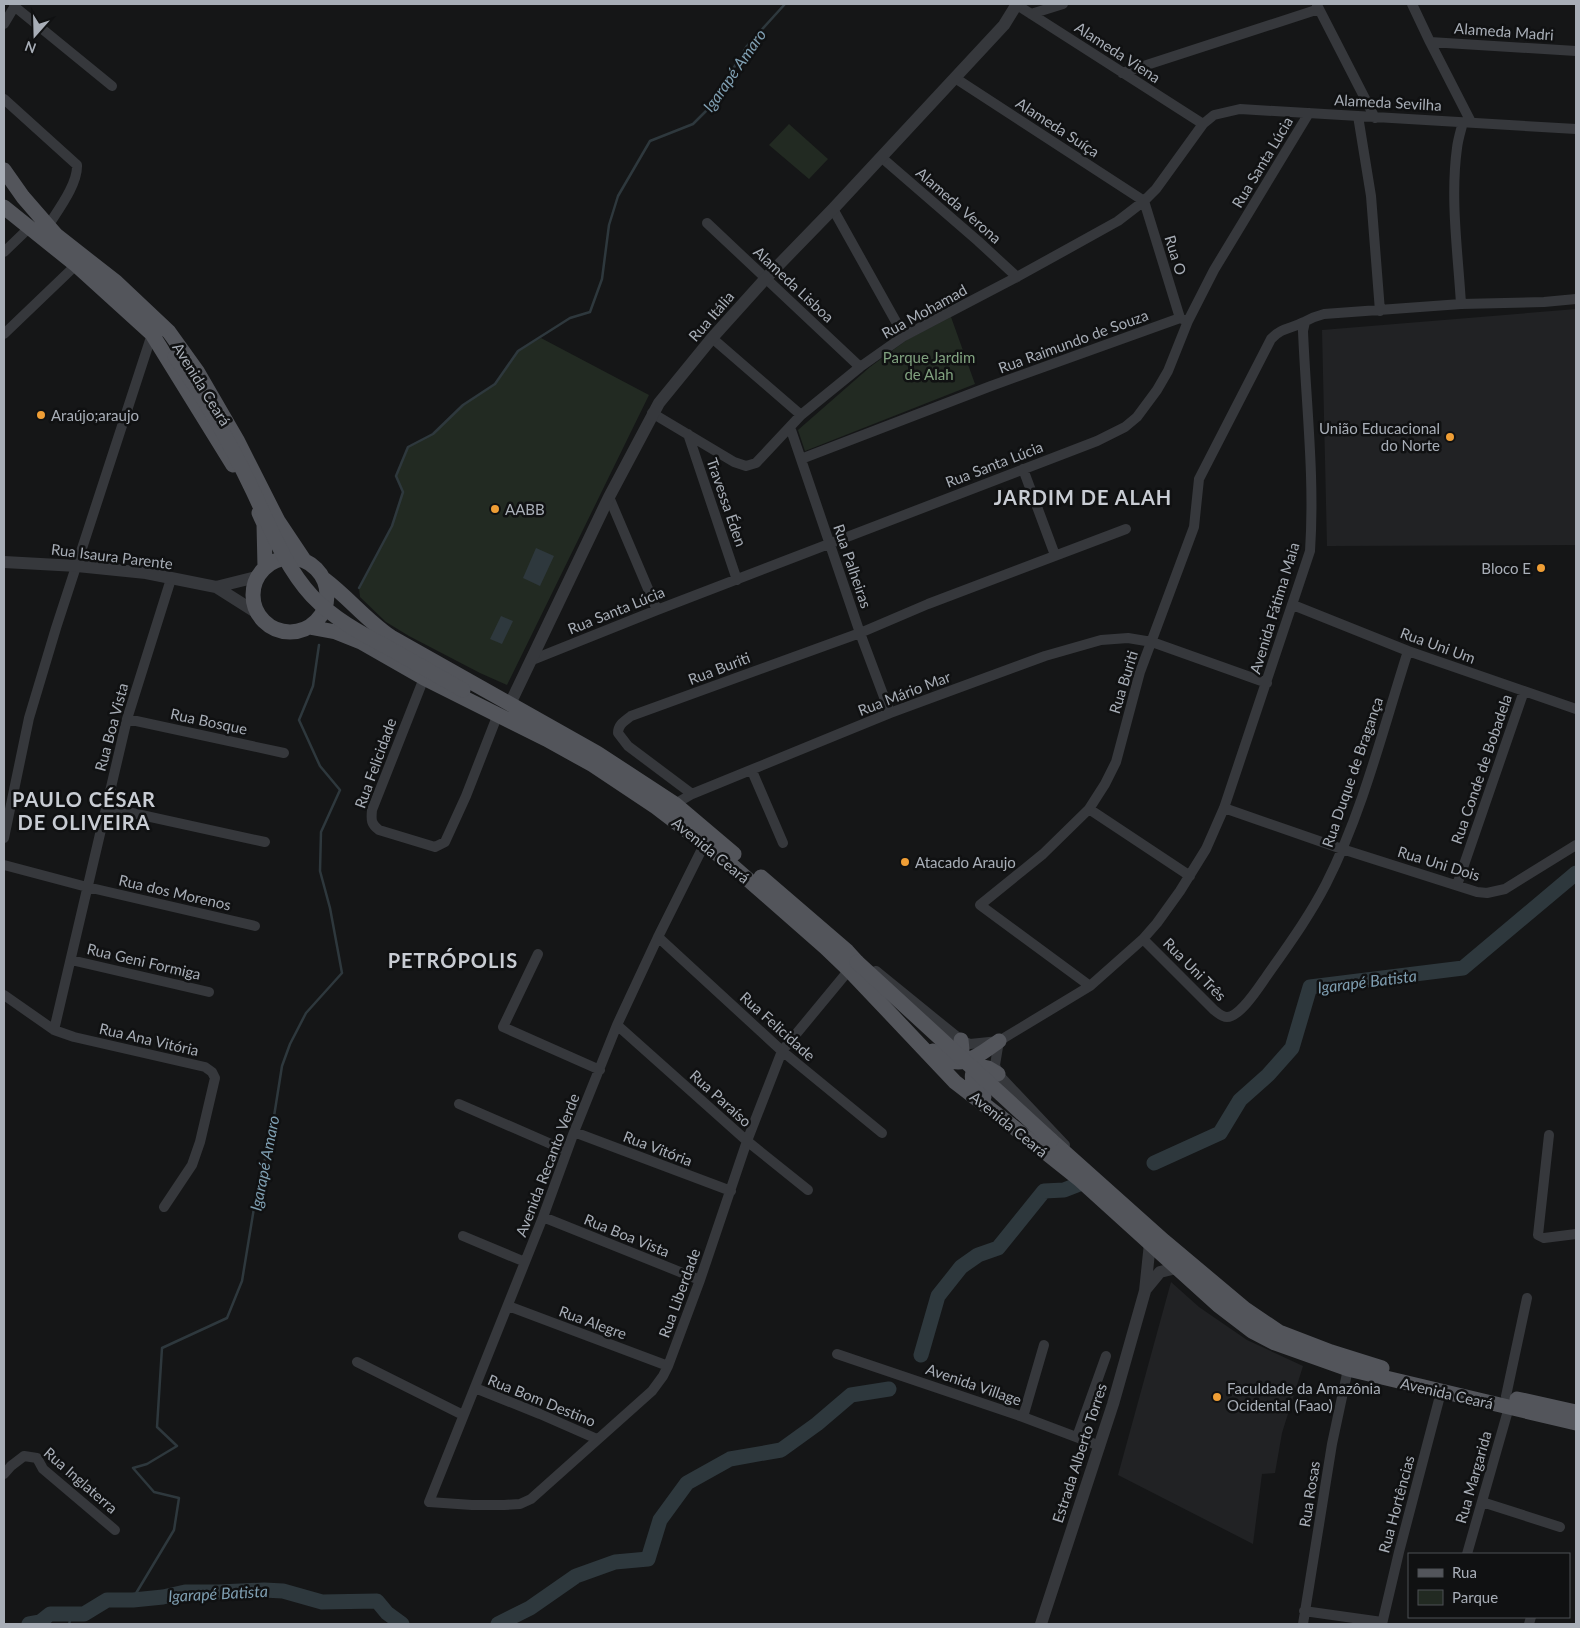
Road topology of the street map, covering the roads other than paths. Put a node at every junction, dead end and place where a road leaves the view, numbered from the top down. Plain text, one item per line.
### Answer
1 (1017, 4) edge
2 (1063, 4) edge
3 (1412, 4) edge
4 (15, 5) edge
5 (1318, 7) edge
6 (1031, 14) junction
7 (4, 24) edge
8 (1430, 42) junction
9 (1576, 51) edge
10 (1122, 73) junction
11 (956, 78) junction
12 (112, 86) dead end
13 (4, 99) edge
14 (1309, 113) junction
15 (1358, 116) junction
16 (1375, 118) junction
17 (1467, 122) junction
18 (1203, 124) junction
19 (1576, 129) edge
20 (881, 156) junction
21 (4, 170) edge
22 (1144, 201) junction
23 (4, 207) edge
24 (833, 209) junction
25 (707, 223) dead end
26 (48, 226) junction
27 (30, 227) junction
28 (4, 252) edge
29 (76, 265) junction
30 (1017, 277) junction
31 (766, 278) junction
32 (1576, 299) edge
33 (1461, 304) junction
34 (1380, 311) junction
35 (1184, 320) junction
36 (1305, 322) junction
37 (4, 334) edge
38 (153, 336) junction
39 (904, 336) junction
40 (712, 338) junction
41 (860, 367) junction
42 (652, 413) junction
43 (801, 415) junction
44 (790, 427) junction
45 (688, 434) junction
46 (801, 459) junction
47 (1024, 469) junction
48 (609, 497) junction
49 (1126, 529) dead end
50 (829, 544) junction
51 (1056, 556) junction
52 (304, 560) junction
53 (4, 562) edge
54 (77, 566) junction
55 (261, 572) junction
56 (324, 579) junction
57 (171, 580) junction
58 (737, 580) junction
59 (216, 587) junction
60 (1293, 605) junction
61 (657, 610) junction
62 (257, 613) junction
63 (309, 627) junction
64 (860, 633) junction
65 (1152, 642) junction
66 (1408, 651) junction
67 (532, 660) junction
68 (424, 678) junction
69 (1267, 683) junction
70 (1524, 692) junction
71 (510, 704) junction
72 (1576, 708) edge
73 (495, 713) junction
74 (890, 713) junction
75 (127, 719) junction
76 (284, 753) dead end
77 (752, 771) junction
78 (692, 794) junction
79 (675, 804) junction
80 (105, 807) junction
81 (1089, 808) junction
82 (1224, 808) junction
83 (4, 838) edge
84 (265, 842) dead end
85 (783, 843) dead end
86 (704, 844) junction
87 (1576, 845) edge
88 (1342, 849) junction
89 (4, 865) edge
90 (1190, 876) junction
91 (1457, 885) junction
92 (87, 887) junction
93 (255, 926) dead end
94 (658, 938) junction
95 (1143, 939) junction
96 (538, 954) dead end
97 (71, 960) junction
98 (853, 963) junction
99 (1090, 986) junction
100 (209, 992) dead end
101 (4, 995) edge
102 (1227, 1017) joint
103 (617, 1026) junction
104 (54, 1030) junction
105 (908, 1032) junction
106 (961, 1040) junction
107 (998, 1041) junction
108 (782, 1052) junction
109 (950, 1061) junction
110 (600, 1070) junction
111 (998, 1074) junction
112 (459, 1104) dead end
113 (1016, 1129) junction
114 (574, 1132) junction
115 (882, 1134) dead end
116 (1549, 1134) dead end
117 (747, 1141) junction
118 (567, 1151) junction
119 (1081, 1167) junction
120 (808, 1190) dead end
121 (731, 1191) junction
122 (164, 1207) dead end
123 (543, 1218) junction
124 (1576, 1234) edge
125 (464, 1236) dead end
126 (1150, 1244) junction
127 (524, 1262) junction
128 (1176, 1268) junction
129 (700, 1280) junction
130 (1145, 1291) junction
131 (1527, 1298) dead end
132 (508, 1306) junction
133 (1044, 1345) dead end
134 (837, 1354) dead end
135 (1106, 1356) dead end
136 (357, 1362) dead end
137 (668, 1366) junction
138 (1348, 1369) junction
139 (475, 1388) junction
140 (1441, 1392) junction
141 (1507, 1402) junction
142 (1576, 1412) edge
143 (463, 1415) junction
144 (1023, 1416) junction
145 (1576, 1423) edge
146 (1078, 1437) junction
147 (598, 1439) junction
148 (1100, 1446) junction
149 (4, 1474) edge
150 (429, 1502) joint
151 (1482, 1502) junction
152 (1560, 1527) dead end
153 (115, 1530) dead end
154 (1467, 1553) edge
155 (1304, 1611) junction
156 (1382, 1623) edge
157 (1041, 1624) edge
158 (1302, 1624) edge

1 - 6 street, Alameda Viena
1 - 11 street, Rua Itália
2 - 6 street
3 - 8 street
4 - 7 street
4 - 12 street
5 - 10 street
5 - 16 street
6 - 10 street, Alameda Viena
8 - 9 street, Alameda Madri
8 - 17 street
10 - 18 street, Alameda Viena
11 - 20 street, Rua Itália
11 - 22 street, Alameda Suíça
13 - 26 street
14 - 15 street, Alameda Sevilha
14 - 18 street, Alameda Sevilha
14 - 35 street, Rua Santa Lúcia
15 - 16 street, Alameda Sevilha
15 - 34 street
16 - 17 street, Alameda Sevilha
17 - 19 street, Alameda Sevilha
17 - 33 street
18 - 22 street, Rua Mohamad
20 - 24 street, Rua Itália
20 - 30 street, Alameda Verona
21 - 26 main road, Avenida Ceará
22 - 30 street, Rua Mohamad
22 - 35 street, Rua O
23 - 27 main road, Avenida Ceará
24 - 31 street, Rua Itália
24 - 39 street
25 - 31 street, Alameda Lisboa
26 - 52 main road, Avenida Ceará
27 - 28 street
27 - 29 main road, Avenida Ceará
29 - 37 street
29 - 38 main road, Avenida Ceará
30 - 39 street, Rua Mohamad
31 - 40 street, Rua Itália
31 - 41 street, Alameda Lisboa
32 - 33 street
33 - 34 street
34 - 36 street
35 - 46 street, Rua Raimundo de Souza
35 - 47 street, Rua Santa Lúcia
36 - 60 street, Avenida Fátima Maia
36 - 65 street, Rua Buriti
38 - 54 street
38 - 55 main road, Avenida Ceará
38 - 73 main road, bridge
39 - 41 street, Rua Mohamad
40 - 42 street, Rua Itália
40 - 43 street
41 - 43 street, Rua Mohamad
42 - 45 street, Rua Mohamad
42 - 48 street, Rua Itália
43 - 44 street, Rua Mohamad
44 - 45 street, Rua Mohamad
44 - 46 street, Rua Palheiras
45 - 58 street, Travessa Éden
46 - 50 street, Rua Palheiras
47 - 50 street, Rua Santa Lúcia
47 - 51 street
48 - 61 street
48 - 67 street, Rua Itália
49 - 51 street, Rua Buriti
50 - 58 street, Rua Santa Lúcia
50 - 64 street, Rua Palheiras
51 - 64 street, Rua Buriti
52 - 55 main road
52 - 56 main road
53 - 54 street, Rua Isaura Parente
54 - 57 street, Rua Isaura Parente
54 - 83 street
55 - 59 street, Rua Isaura Parente
55 - 62 main road
56 - 63 main road
56 - 71 main road, Avenida Ceará
57 - 59 street, Rua Isaura Parente
57 - 75 street, Rua Boa Vista
58 - 61 street, Rua Santa Lúcia
59 - 62 street, Rua Isaura Parente
60 - 66 street, Rua Uni Um
60 - 69 street, Avenida Fátima Maia
61 - 67 street, Rua Santa Lúcia
62 - 63 main road
63 - 68 main road
64 - 74 street, Rua Palheiras
64 - 78 street, Rua Buriti
65 - 69 street
65 - 74 street, Rua Mário Mar
65 - 81 street, Rua Buriti
66 - 70 street, Rua Uni Um
66 - 88 street, Rua Duque de Bragança
67 - 71 street, Rua Itália
68 - 73 main road
68 - 73 street, Rua Felicidade
69 - 82 street, Avenida Fátima Maia
70 - 72 street, Rua Uni Um
70 - 91 street, Rua Conde de Bobadela
71 - 79 main road, Avenida Ceará
73 - 86 main road, Avenida Ceará
74 - 77 street, Rua Mário Mar
75 - 76 street, Rua Bosque
75 - 80 street, Rua Boa Vista
77 - 78 street, Rua Mário Mar
77 - 85 street
78 - 79 street, Rua Mário Mar
79 - 98 main road, Avenida Ceará
80 - 84 street
80 - 92 street, Rua Boa Vista
81 - 90 street
81 - 99 street, Rua Buriti
82 - 88 street
82 - 90 street, Avenida Fátima Maia
86 - 94 street, Avenida Recanto Verde
86 - 98 main road, Avenida Ceará
87 - 91 street, Rua Uni Dois
88 - 91 street, Rua Uni Dois
88 - 102 street, Rua Duque de Bragança
89 - 92 street, Rua dos Morenos
90 - 95 street, Avenida Fátima Maia
92 - 93 street, Rua dos Morenos
92 - 97 street, Rua Boa Vista
94 - 103 street, Avenida Recanto Verde
94 - 108 street, Rua Felicidade
95 - 99 street, Avenida Fátima Maia
95 - 102 street, Rua Uni Três
96 - 110 street
97 - 100 street, Rua Geni Formiga
97 - 104 street, Rua Boa Vista
98 - 105 main road, Avenida Ceará
98 - 106 street, Avenida Ceará
98 - 108 street, Rua Liberdade
98 - 119 main road, Avenida Ceará, bridge
99 - 107 street, Avenida Fátima Maia
101 - 104 street, Rua Ana Vitória
103 - 110 street, Avenida Recanto Verde
103 - 117 street, Rua Paraíso
104 - 122 street, Rua Ana Vitória
105 - 109 main road
105 - 113 main road, Avenida Ceará
106 - 107 street
106 - 109 main road
107 - 109 main road
107 - 111 street
108 - 115 street, Rua Felicidade
108 - 117 street, Rua Liberdade
110 - 114 street, Avenida Recanto Verde
111 - 113 main road
111 - 119 street, Avenida Ceará
112 - 118 street
113 - 126 main road, Avenida Ceará
114 - 118 street, Avenida Recanto Verde
114 - 121 street, Rua Vitória
116 - 124 street
117 - 120 street, Rua Paraíso
117 - 121 street, Rua Liberdade
118 - 123 street, Avenida Recanto Verde
119 - 141 main road, Avenida Ceará
121 - 129 street, Rua Liberdade
123 - 127 street, Avenida Recanto Verde
123 - 129 street, Rua Boa Vista
125 - 127 street
126 - 128 main road, Avenida Ceará
126 - 130 street, Estrada Alberto Torres
127 - 132 street, Avenida Recanto Verde
128 - 130 street, Estrada Alberto Torres
128 - 138 main road, Avenida Ceará
129 - 137 street, Rua Liberdade
130 - 148 street, Estrada Alberto Torres
131 - 141 street, Rua Margarida
132 - 137 street, Rua Alegre
132 - 139 street, Avenida Recanto Verde
133 - 144 street
134 - 144 street, Avenida Village
135 - 146 street
136 - 143 street
137 - 147 street, Rua Liberdade
138 - 140 main road, Avenida Ceará
138 - 155 street, Rua Rosas
139 - 143 street, Avenida Recanto Verde
139 - 147 street, Rua Bom Destino
140 - 141 main road, Avenida Ceará
140 - 156 street, Rua Hortências
141 - 142 main road, Avenida Ceará
141 - 145 main road, Avenida Ceará
141 - 151 street, Rua Margarida
143 - 150 street, Avenida Recanto Verde
144 - 146 street, Avenida Village
146 - 148 street, Avenida Village
147 - 150 street, Rua Liberdade
148 - 157 street, Estrada Alberto Torres
149 - 153 street, Rua Inglaterra
151 - 152 street
151 - 154 street, Rua Margarida
155 - 156 street
155 - 158 street, Rua Rosas

